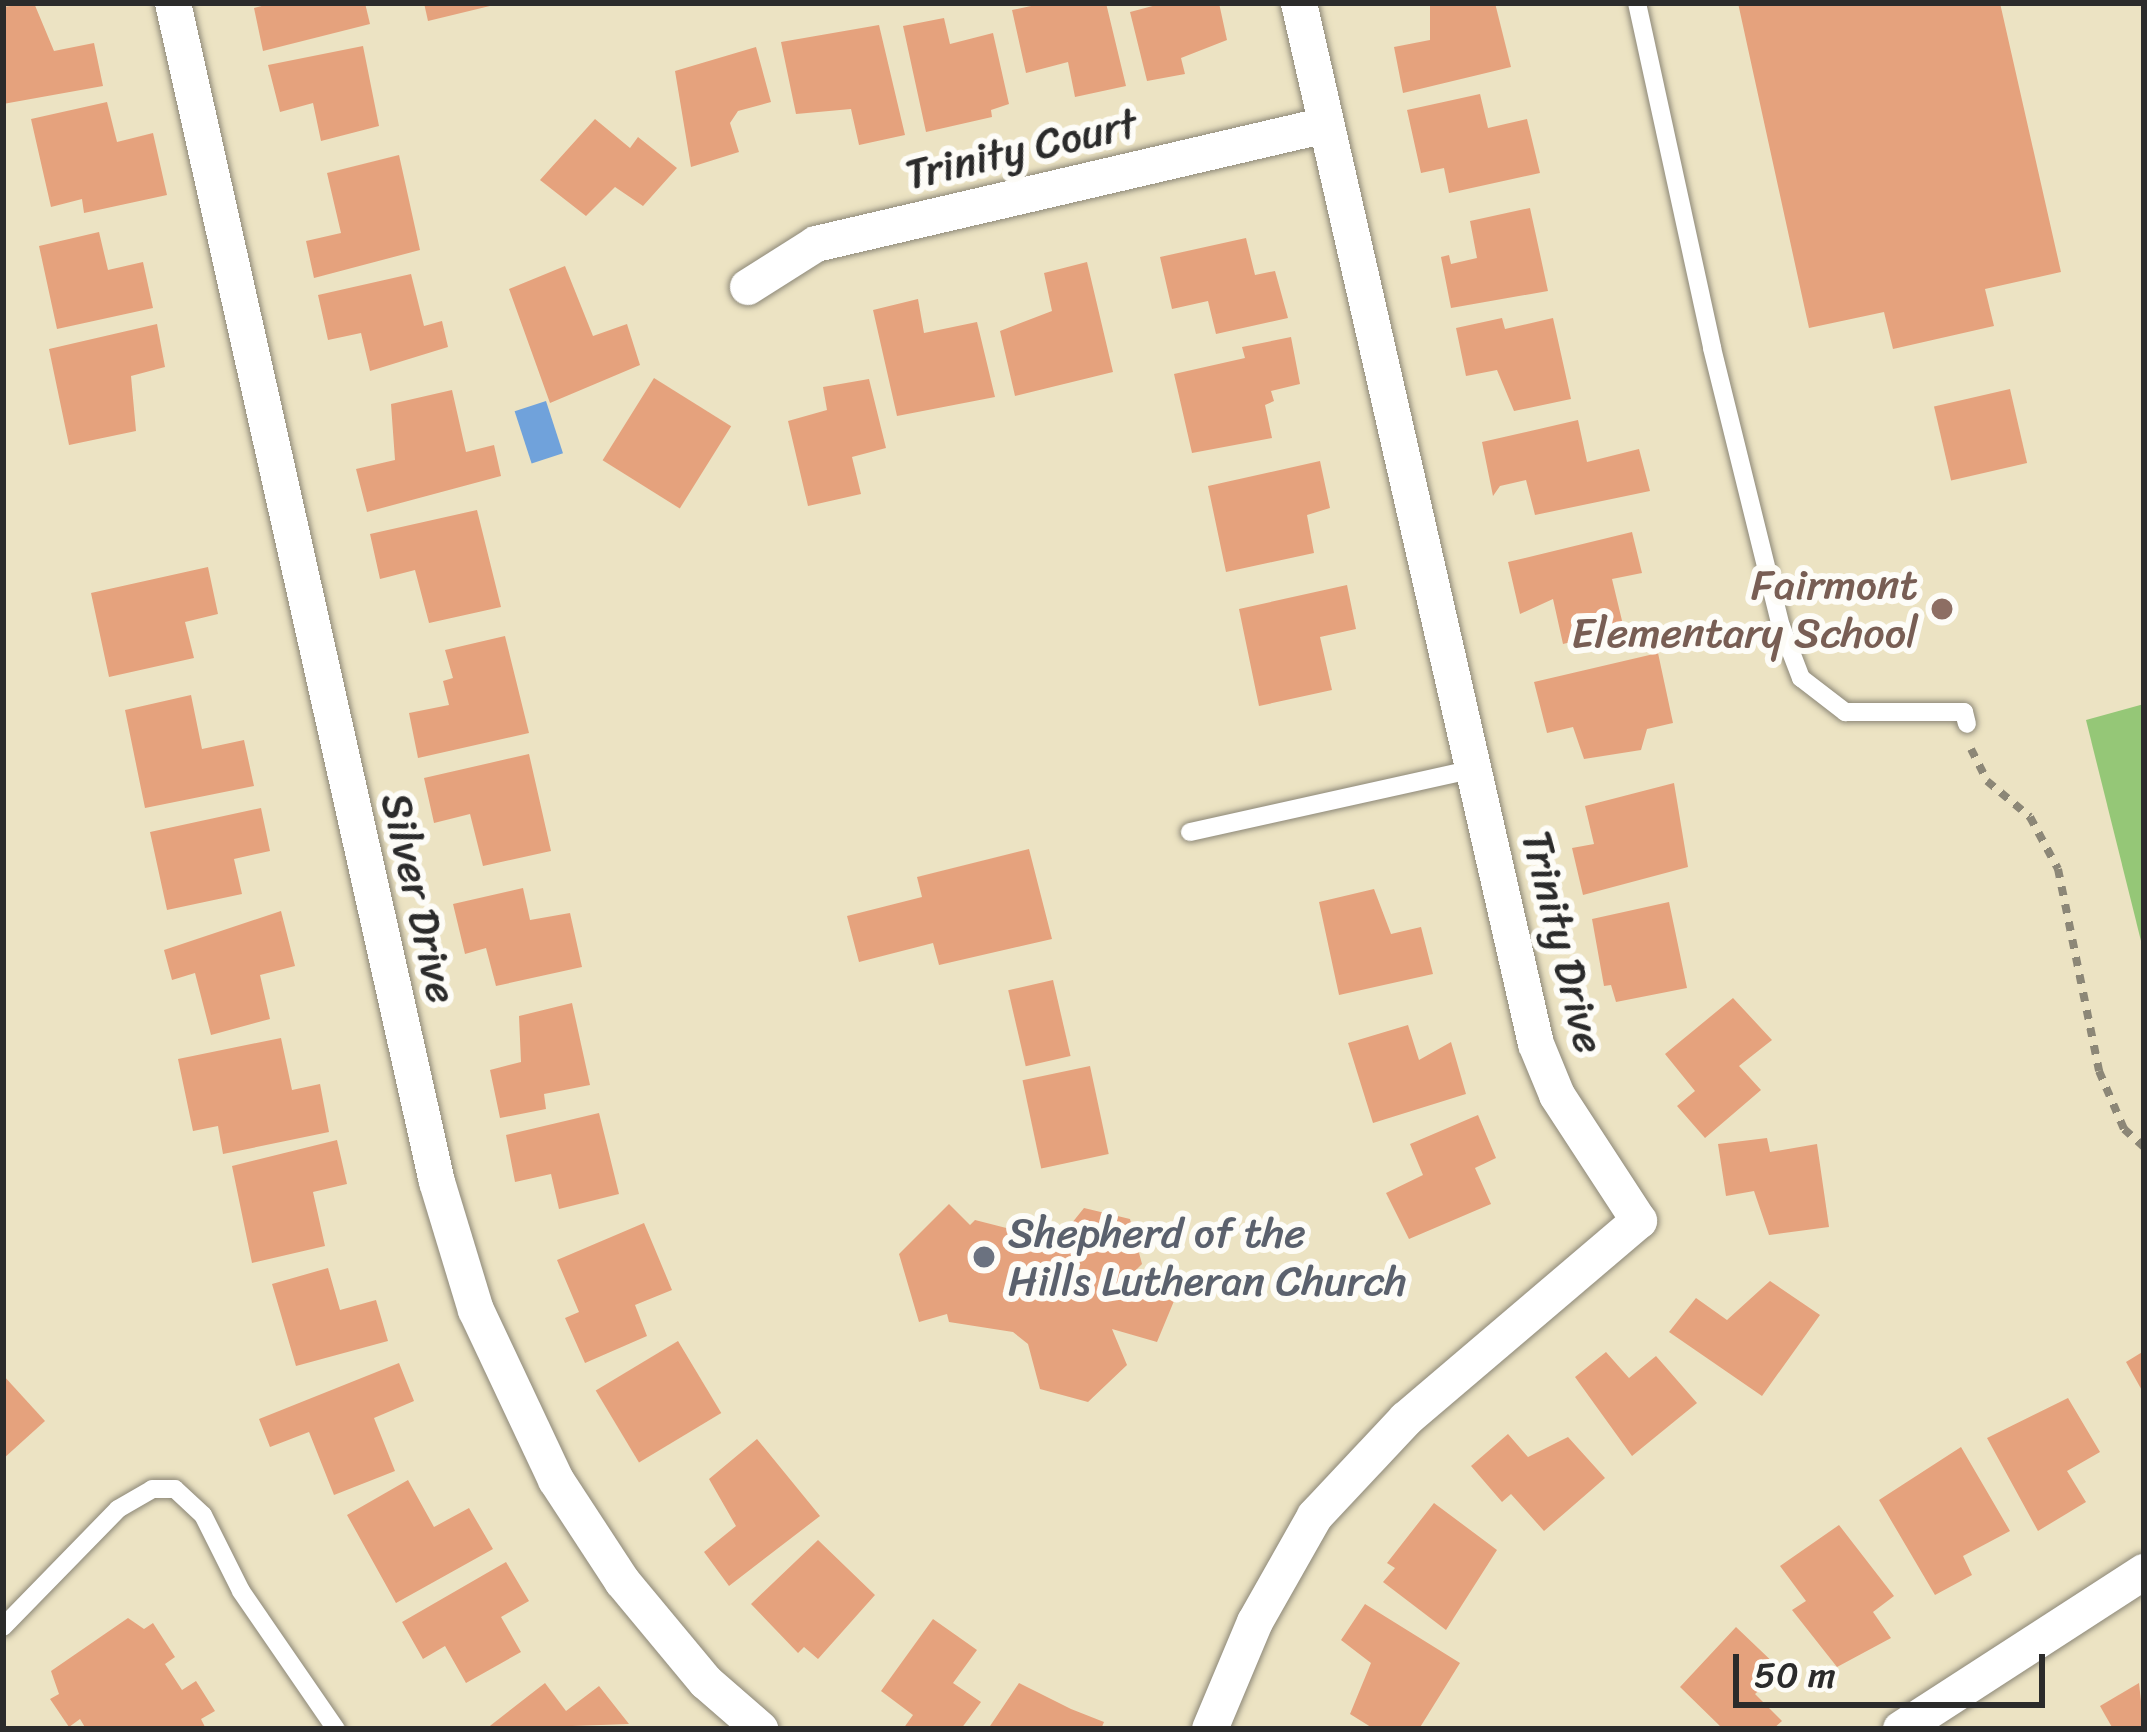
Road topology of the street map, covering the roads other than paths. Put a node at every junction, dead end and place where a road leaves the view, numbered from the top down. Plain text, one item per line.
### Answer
1 (173, 3) edge
2 (1299, 3) edge
3 (1637, 3) edge
4 (1326, 125) junction
5 (748, 287) dead end
6 (1967, 724) road end
7 (1475, 769) junction
8 (1190, 832) dead end
9 (2144, 1572) edge
10 (3, 1627) edge
11 (336, 1729) edge
12 (760, 1729) edge
13 (1210, 1729) edge
14 (1901, 1729) edge

1 - 12 street, Silver Drive
2 - 4 street, Trinity Drive
3 - 6 lane
4 - 5 street, Trinity Court
4 - 7 street, Trinity Drive
7 - 8 lane
7 - 13 street, Trinity Drive
9 - 14 street
10 - 11 lane

